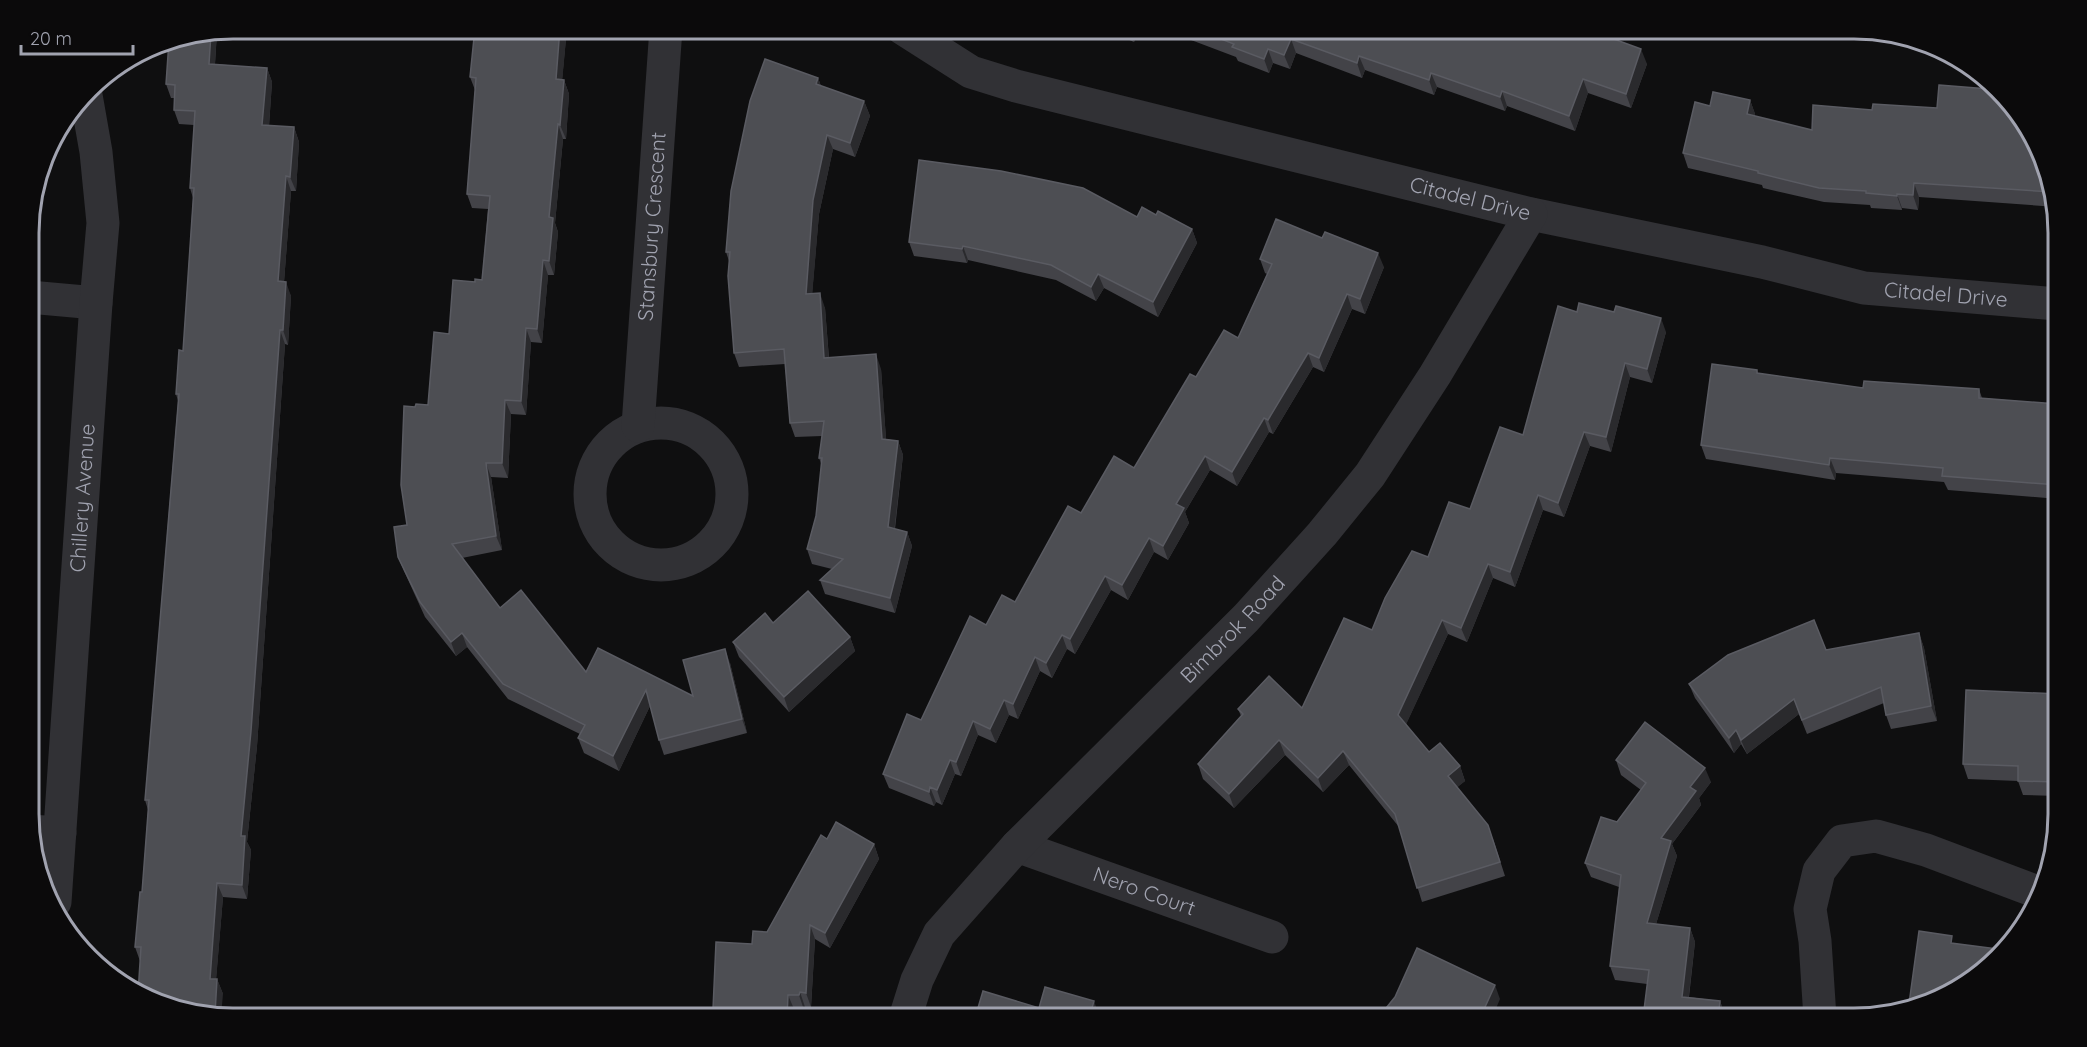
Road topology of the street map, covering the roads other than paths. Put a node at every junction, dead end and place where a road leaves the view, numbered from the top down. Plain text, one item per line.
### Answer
1 (665, 39) edge
2 (919, 39) edge
3 (88, 104) edge
4 (1532, 214) junction
5 (39, 298) edge
6 (96, 303) junction
7 (2048, 303) edge
8 (638, 426) junction
9 (45, 832) edge
10 (1017, 846) junction
11 (52, 883) edge
12 (2032, 890) edge
13 (1272, 937) dead end
14 (909, 1008) edge
15 (1819, 1008) edge

1 - 8 street, Stansbury Crescent
2 - 4 street, Citadel Drive
3 - 6 street, Chillery Avenue
4 - 7 street, Citadel Drive
4 - 10 street, Bimbrok Road
5 - 6 street
6 - 9 street, Chillery Avenue
8 - 8 street
9 - 11 street, Chillery Avenue
10 - 13 street, Nero Court
10 - 14 street, Bimbrok Road
12 - 15 street

